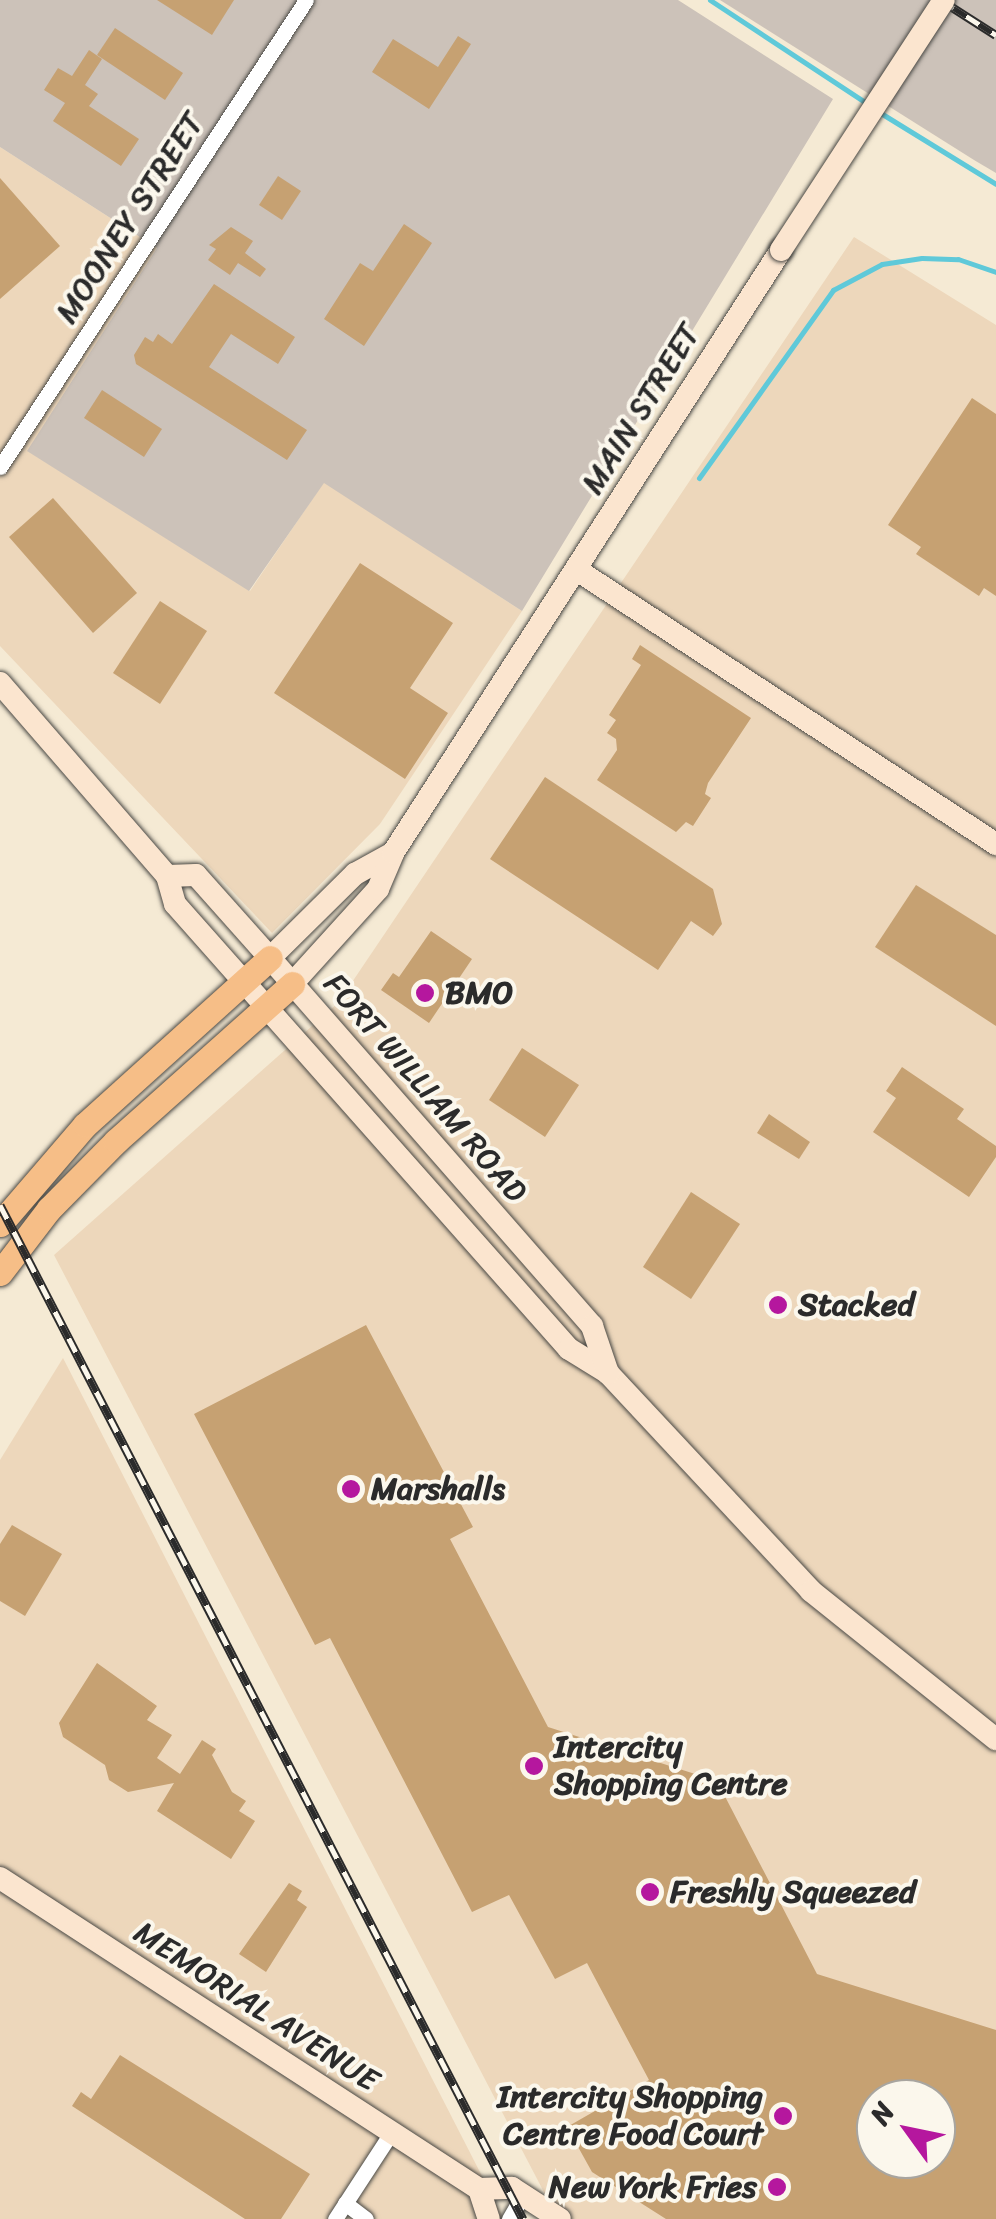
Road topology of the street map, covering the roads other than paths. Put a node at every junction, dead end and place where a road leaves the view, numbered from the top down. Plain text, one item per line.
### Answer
1 (306, 0) edge
2 (944, 0) edge
3 (0, 466) edge
4 (577, 570) junction
5 (0, 683) edge
6 (996, 844) edge
7 (393, 853) junction
8 (167, 876) junction
9 (270, 958) junction
10 (243, 982) junction
11 (292, 984) junction
12 (266, 1010) junction
13 (0, 1224) edge
14 (0, 1273) edge
15 (608, 1374) junction
16 (996, 1739) edge
17 (0, 1878) edge
18 (391, 2133) junction
19 (479, 2189) junction
20 (523, 2195) junction
21 (346, 2202) junction
22 (335, 2219) edge
23 (366, 2219) edge
24 (489, 2219) edge
25 (508, 2219) edge
26 (560, 2219) edge

1 - 3 street, MOONEY STREET
2 - 4 main road, MAIN STREET, bridge
4 - 6 main road
4 - 7 main road, MAIN STREET
5 - 8 main road, FORT WILLIAM ROAD
7 - 9 main road, MAIN STREET
7 - 11 main road, MAIN STREET
8 - 9 main road, FORT WILLIAM ROAD
8 - 10 main road, FORT WILLIAM ROAD
9 - 10 main road
9 - 11 main road, FORT WILLIAM ROAD
10 - 12 main road, FORT WILLIAM ROAD
10 - 13 main road
11 - 12 main road
11 - 15 main road, FORT WILLIAM ROAD
12 - 14 main road
12 - 15 main road, FORT WILLIAM ROAD
15 - 16 main road, FORT WILLIAM ROAD
17 - 18 main road, MEMORIAL AVENUE
18 - 19 main road, MEMORIAL AVENUE
18 - 21 street
19 - 20 main road, MEMORIAL AVENUE
19 - 24 main road
20 - 25 street
20 - 26 main road, MEMORIAL AVENUE
21 - 22 street
21 - 23 street

